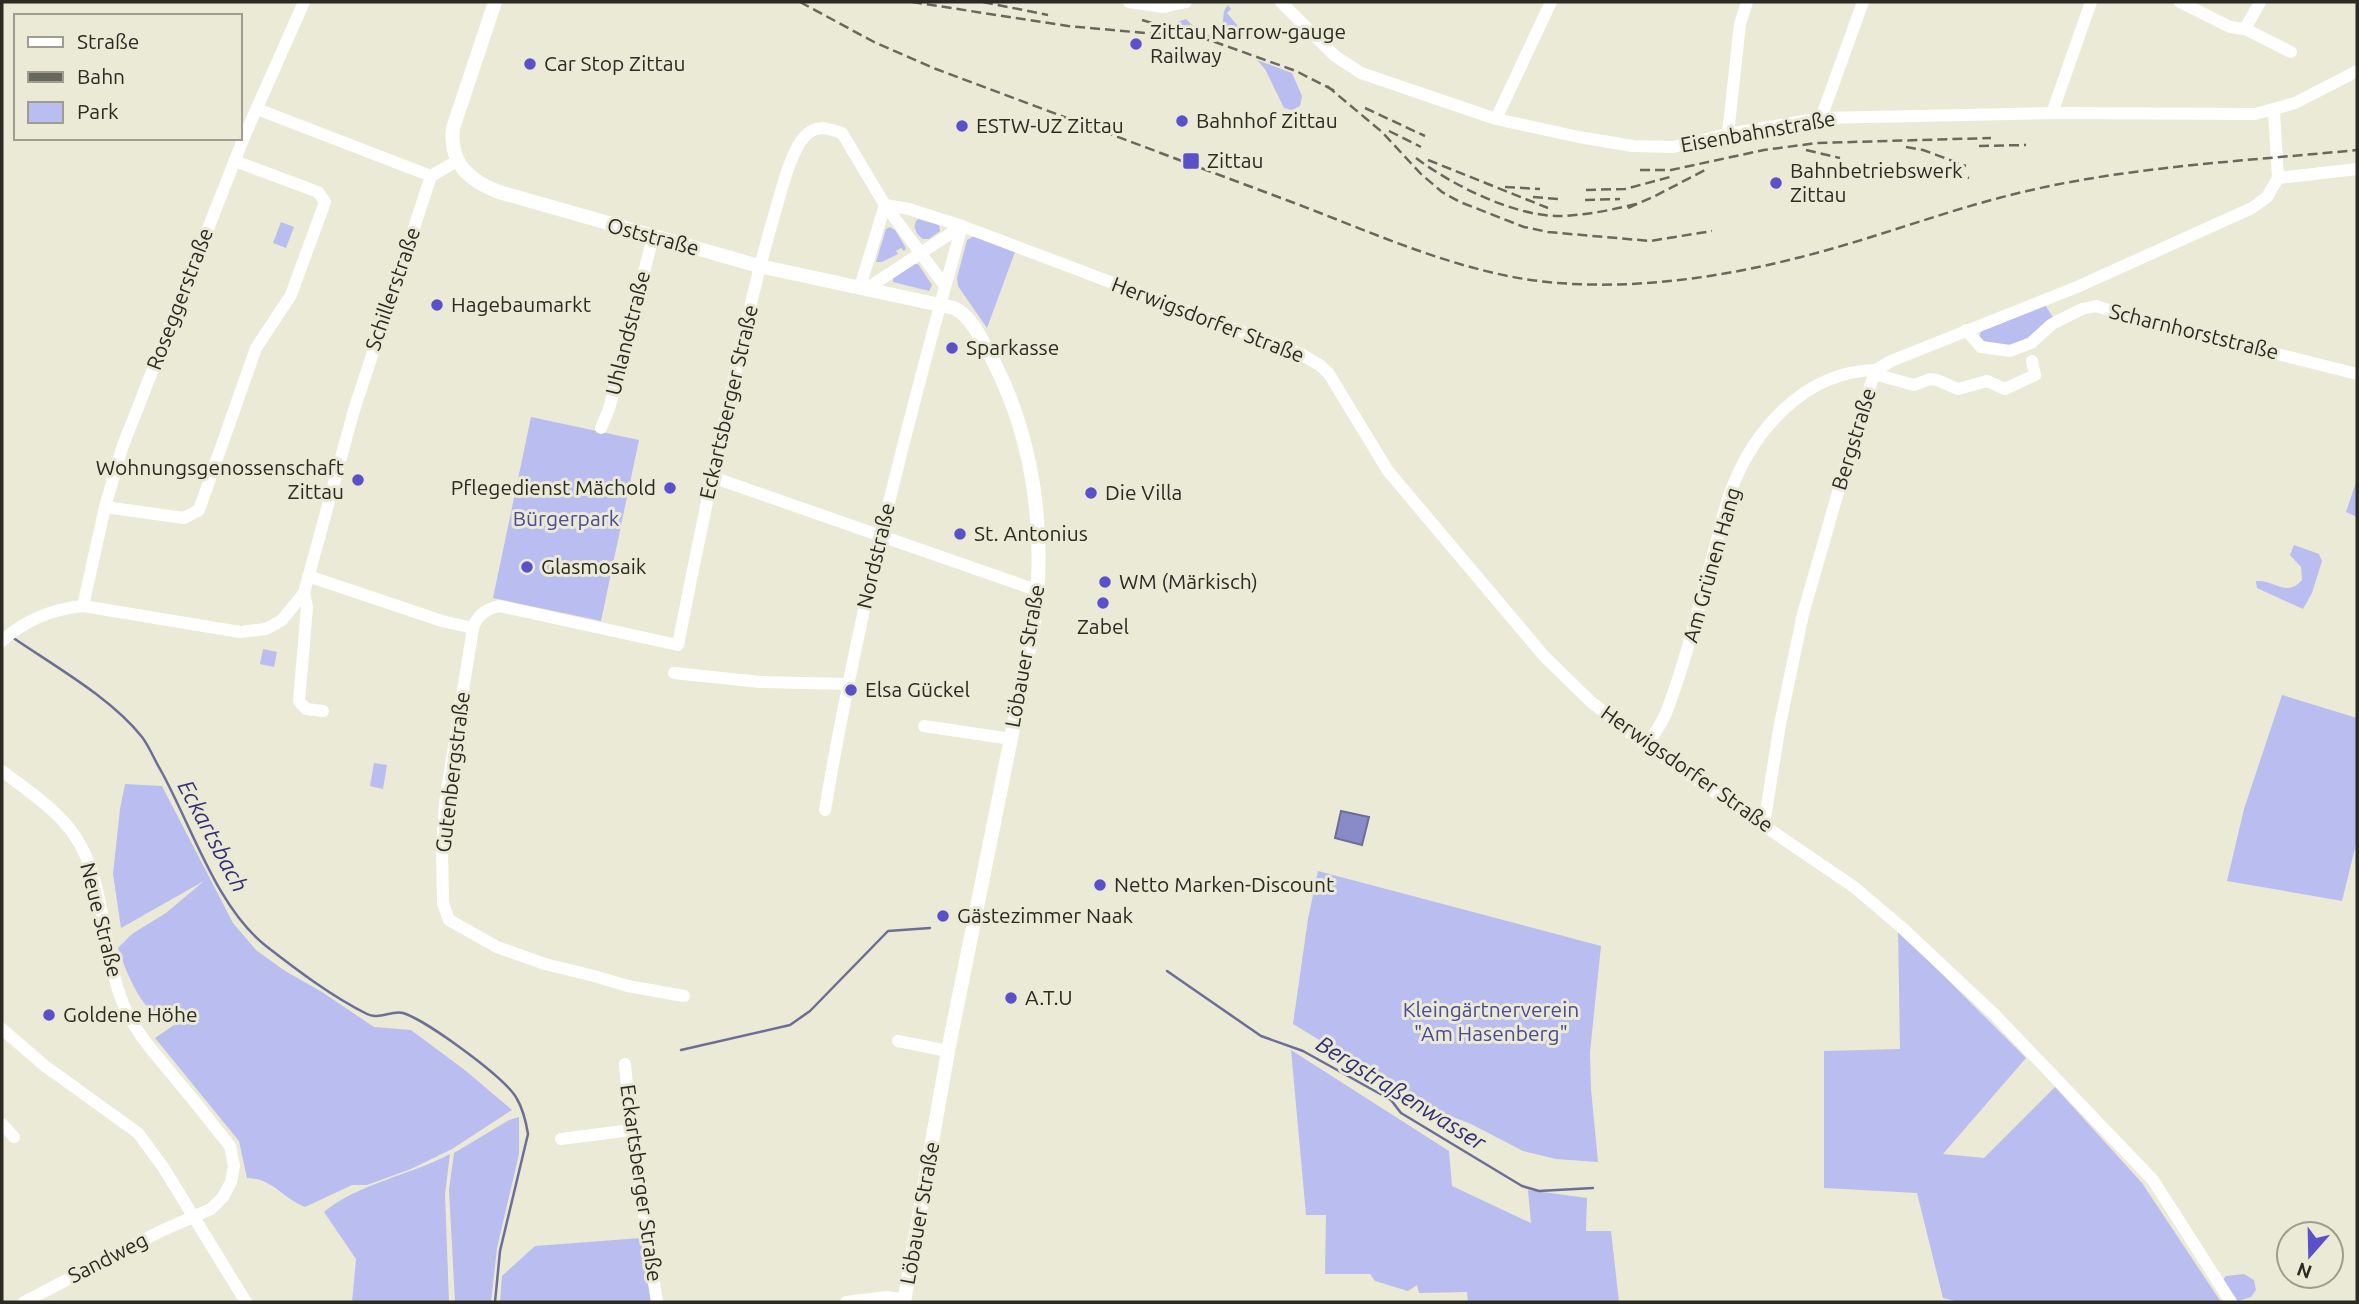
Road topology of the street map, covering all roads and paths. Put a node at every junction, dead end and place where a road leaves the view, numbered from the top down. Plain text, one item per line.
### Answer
1 (304, 2) edge
2 (495, 2) edge
3 (1129, 2) edge
4 (1186, 2) edge
5 (1281, 2) edge
6 (1551, 2) edge
7 (1746, 2) edge
8 (1863, 2) edge
9 (2091, 2) edge
10 (2180, 2) edge
11 (2260, 2) edge
12 (2245, 30) junction
13 (2291, 52) dead end
14 (2357, 71) edge
15 (257, 109) junction
16 (2274, 111) junction
17 (2052, 113) junction
18 (1821, 118) junction
19 (1496, 119) junction
20 (1728, 134) junction
21 (235, 161) junction
22 (457, 161) junction
23 (2357, 169) edge
24 (431, 176) junction
25 (2278, 178) junction
26 (885, 205) junction
27 (961, 226) junction
28 (653, 237) junction
29 (921, 253) junction
30 (759, 266) junction
31 (945, 286) junction
32 (863, 288) junction
33 (940, 304) junction
34 (1966, 330) junction
35 (2032, 361) dead end
36 (1875, 372) junction
37 (2357, 374) edge
38 (601, 428) dead end
39 (712, 477) junction
40 (104, 507) junction
41 (880, 536) junction
42 (308, 576) junction
43 (1039, 592) junction
44 (304, 593) junction
45 (83, 607) junction
46 (473, 628) junction
47 (2, 640) edge
48 (674, 673) dead end
49 (848, 684) junction
50 (323, 711) dead end
51 (924, 726) dead end
52 (1011, 739) junction
53 (1647, 746) junction
54 (2, 771) edge
55 (825, 810) dead end
56 (1764, 824) junction
57 (684, 996) dead end
58 (2, 1029) edge
59 (898, 1041) dead end
60 (948, 1051) junction
61 (625, 1063) dead end
62 (2, 1124) edge
63 (631, 1130) junction
64 (14, 1137) dead end
65 (561, 1139) dead end
66 (194, 1216) junction
67 (904, 1301) edge
68 (24, 1302) edge
69 (246, 1302) edge
70 (657, 1302) edge
71 (846, 1302) edge
72 (2231, 1302) edge

1 - 15 street, Roseggerstraße
2 - 22 main road
3 - 4 street
5 - 19 street, Eisenbahnstraße
6 - 19 street
7 - 20 street
8 - 18 street
9 - 17 street
10 - 12 street
11 - 12 street
12 - 13 street
14 - 16 street, Eisenbahnstraße
15 - 21 street, Roseggerstraße
15 - 24 street
16 - 17 street, Eisenbahnstraße
16 - 25 street
17 - 18 street, Eisenbahnstraße
18 - 20 street, Eisenbahnstraße
19 - 20 street, Eisenbahnstraße
21 - 40 street, Roseggerstraße
21 - 40 street
22 - 24 street
22 - 28 main road, Oststraße
23 - 25 street
24 - 42 street, Schillerstraße
25 - 34 street, Bergstraße
26 - 27 street, Herwigsdorfer Straße
26 - 29 street
26 - 30 street, Eckartsberger Straße
26 - 32 street
27 - 29 street
27 - 31 street
27 - 53 street, Herwigsdorfer Straße
28 - 30 main road, Oststraße
28 - 38 street, Uhlandstraße
29 - 31 street
29 - 32 street
30 - 32 main road, Oststraße
30 - 39 street, Eckartsberger Straße
31 - 33 street
32 - 33 main road, Löbauer Straße
33 - 41 street, Nordstraße
33 - 43 main road, Löbauer Straße
34 - 36 street, Bergstraße
34 - 37 street, Scharnhorststraße
35 - 36 street
36 - 53 street, Am Grünen Hang
36 - 56 street, Bergstraße
39 - 41 street
39 - 46 street, Eckartsberger Straße
40 - 45 street, Roseggerstraße
41 - 43 street
41 - 49 street, Nordstraße
42 - 44 street, Schillerstraße
42 - 46 street
43 - 52 main road, Löbauer Straße
44 - 45 street, Schillerstraße
44 - 50 street, Schillerstraße
45 - 47 street, Schillerstraße
46 - 57 street, Gutenbergstraße
48 - 49 street
49 - 55 street, Nordstraße
51 - 52 street
52 - 60 main road, Löbauer Straße
53 - 56 street, Herwigsdorfer Straße
54 - 66 street, Neue Straße
56 - 72 street, Herwigsdorfer Straße
58 - 66 street
59 - 60 street
60 - 67 main road, Löbauer Straße
61 - 63 street, Eckartsberger Straße
62 - 64 street
63 - 65 street
63 - 70 street, Eckartsberger Straße
66 - 68 street, Sandweg
66 - 69 street
67 - 71 street

